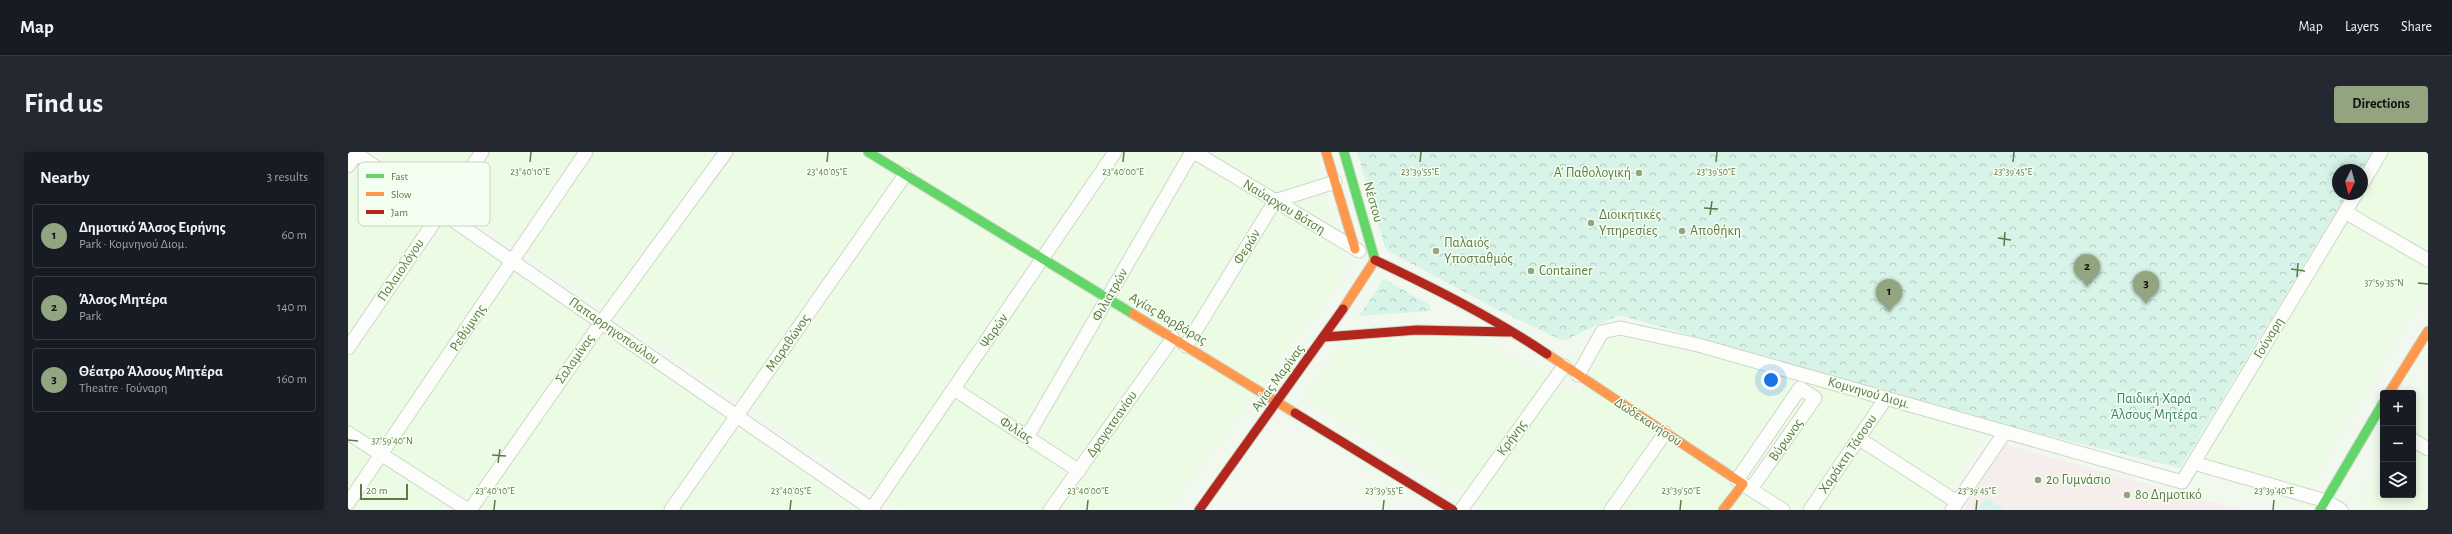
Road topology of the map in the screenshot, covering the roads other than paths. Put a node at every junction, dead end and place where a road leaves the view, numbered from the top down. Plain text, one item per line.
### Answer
1 (356, 152) edge
2 (482, 152) edge
3 (586, 152) edge
4 (726, 152) edge
5 (868, 152) edge
6 (1115, 152) edge
7 (1193, 152) edge
8 (1326, 152) edge
9 (1344, 152) edge
10 (2381, 152) edge
11 (370, 162) edge
12 (475, 162) edge
13 (348, 166) edge
14 (2368, 174) edge
15 (905, 175) junction
16 (1336, 182) junction
17 (2352, 200) edge
18 (1275, 201) junction
19 (2345, 212) junction
20 (431, 226) edge
21 (461, 226) edge
22 (1356, 249) junction
23 (1044, 260) junction
24 (1376, 260) junction
25 (2428, 260) edge
26 (513, 262) junction
27 (1107, 298) junction
28 (601, 323) junction
29 (2428, 330) edge
30 (1514, 332) junction
31 (1325, 337) junction
32 (1173, 338) junction
33 (1186, 346) junction
34 (348, 348) edge
35 (1564, 366) junction
36 (1578, 375) junction
37 (1817, 378) junction
38 (954, 389) junction
39 (2391, 390) edge
40 (1886, 398) junction
41 (1278, 402) junction
42 (737, 416) junction
43 (2379, 420) edge
44 (2005, 432) junction
45 (348, 433) edge
46 (1665, 433) junction
47 (1027, 437) junction
48 (1858, 438) junction
49 (2416, 442) edge
50 (2428, 449) edge
51 (381, 454) junction
52 (2194, 463) junction
53 (1079, 471) junction
54 (2182, 482) joint
55 (1744, 484) junction
56 (348, 503) edge
57 (1955, 506) edge
58 (2323, 506) edge
59 (469, 510) edge
60 (671, 510) edge
61 (872, 510) edge
62 (1050, 510) edge
63 (1199, 510) edge
64 (1453, 510) edge
65 (1461, 510) edge
66 (1612, 510) edge
67 (1723, 510) edge
68 (1783, 510) edge
69 (1810, 510) edge
70 (2341, 510) edge

1 - 11 street, Παπαρρηγοπούλου
1 - 13 street
2 - 12 street, Παλαιολόγου
3 - 26 street, Ρεθύμνης
4 - 28 street, Σαλαμίνας
5 - 15 street, Αγίας Βαρβάρας
6 - 23 street, Ψαρών
7 - 18 street, Ναύαρχου Βότση
7 - 27 street, Φιλιατρών
8 - 16 street
9 - 24 street, Νέστου
10 - 14 street
15 - 23 street, Αγίας Βαρβάρας
15 - 42 street, Μαραθώνος
16 - 18 street
16 - 22 street
17 - 19 street, Γούναρη
18 - 22 street, Ναύαρχου Βότση
18 - 33 street, Φερών
19 - 25 street
19 - 52 street, Γούναρη
20 - 34 street, Παλαιολόγου
21 - 26 street, Παπαρρηγοπούλου
22 - 24 street, Ναύαρχου Βότση
23 - 27 street, Αγίας Βαρβάρας
23 - 38 street, Ψαρών
24 - 30 street, Δωδεκανήσου
24 - 31 street, Αγίας Μαρίνας
26 - 28 street, Παπαρρηγοπούλου
26 - 51 street, Ρεθύμνης
27 - 32 street, Αγίας Βαρβάρας
27 - 47 street, Φιλιατρών
28 - 42 street, Παπαρρηγοπούλου
28 - 59 street, Σαλαμίνας
29 - 39 street
30 - 31 street
30 - 35 street, Δωδεκανήσου
31 - 41 street, Αγίας Μαρίνας
32 - 33 street, Αγίας Βαρβάρας
32 - 53 street, Δραγατσανίου
33 - 41 street, Αγίας Βαρβάρας
35 - 36 street, Δωδεκανήσου
35 - 65 street, Κρήνης
36 - 37 street, Κομνηνού Διομ.
36 - 46 street, Δωδεκανήσου
37 - 40 street, Κομνηνού Διομ.
37 - 55 street, Βύρωνος
38 - 47 street, Φιλίας
38 - 61 street, Ψαρών
40 - 44 street, Κομνηνού Διομ.
40 - 48 street, Χαράκτη Τάσσου
41 - 63 street, Αγίας Μαρίνας
41 - 64 street, Αγίας Βαρβάρας
42 - 60 street, Μαραθώνος
42 - 61 street, Παπαρρηγοπούλου
43 - 58 street
44 - 54 street, Κομνηνού Διομ.
44 - 57 street
45 - 51 street
46 - 55 street, Δωδεκανήσου
46 - 66 street
47 - 53 street, Φιλίας
48 - 57 street
48 - 69 street, Χαράκτη Τάσσου
49 - 50 street
51 - 56 street, Ρεθύμνης
51 - 59 street
52 - 54 street, Γούναρη
52 - 58 street
53 - 62 street, Δραγατσανίου
55 - 67 street, Βύρωνος
55 - 68 street, Δωδεκανήσου
58 - 70 street

